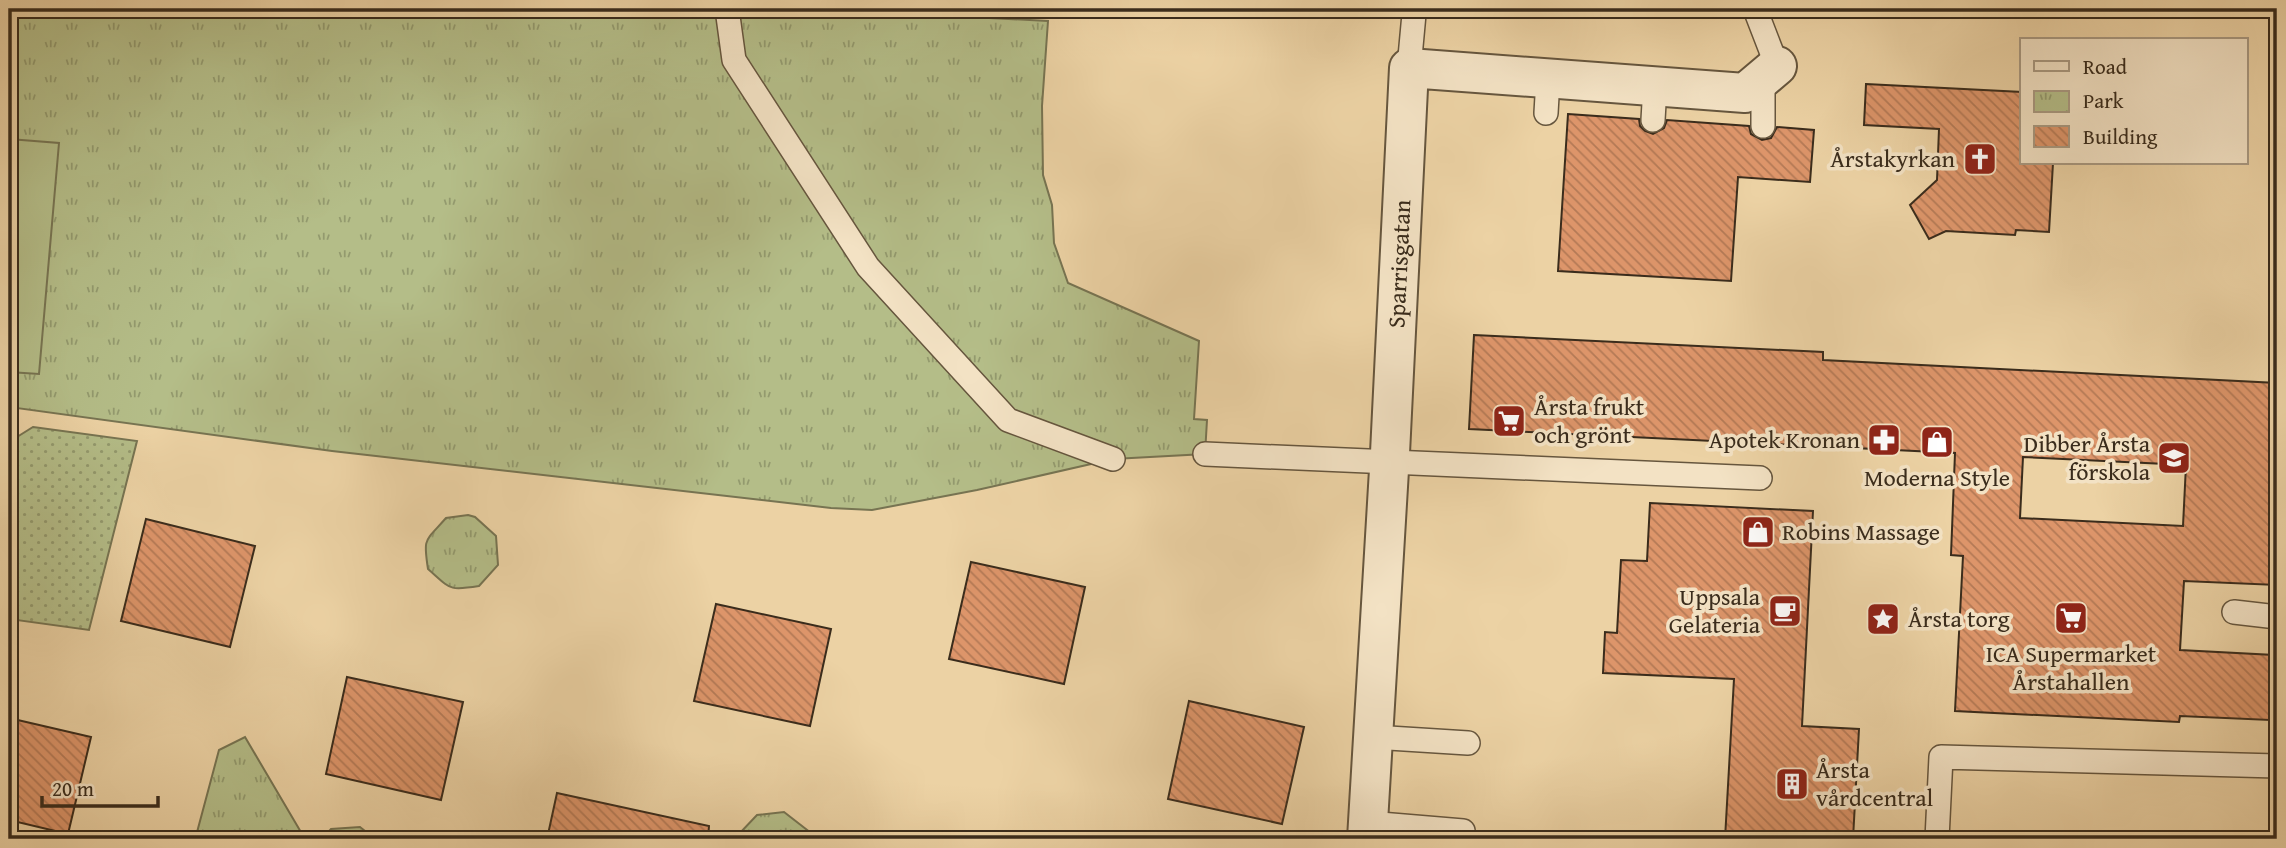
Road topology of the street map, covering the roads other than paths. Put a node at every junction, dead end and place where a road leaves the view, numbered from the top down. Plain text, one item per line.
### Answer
1 (727, 9) edge
2 (1755, 9) edge
3 (1417, 10) edge
4 (1409, 68) junction
5 (1770, 72) junction
6 (1763, 126) dead end
7 (1205, 454) dead end
8 (1113, 459) dead end
9 (1390, 461) junction
10 (1760, 478) dead end
11 (2234, 612) dead end
12 (2277, 617) edge
13 (1373, 737) junction
14 (1468, 743) dead end
15 (2277, 766) edge
16 (1367, 831) edge
17 (1463, 831) dead end
18 (1937, 839) edge

1 - 8 lane
2 - 5 lane
3 - 4 lane
4 - 5 street
4 - 9 street, Sparrisgatan
5 - 6 lane
7 - 9 lane
9 - 10 lane
9 - 13 street, Sparrisgatan
11 - 12 lane
13 - 14 lane
13 - 16 street, Sparrisgatan
15 - 18 lane
16 - 17 lane

